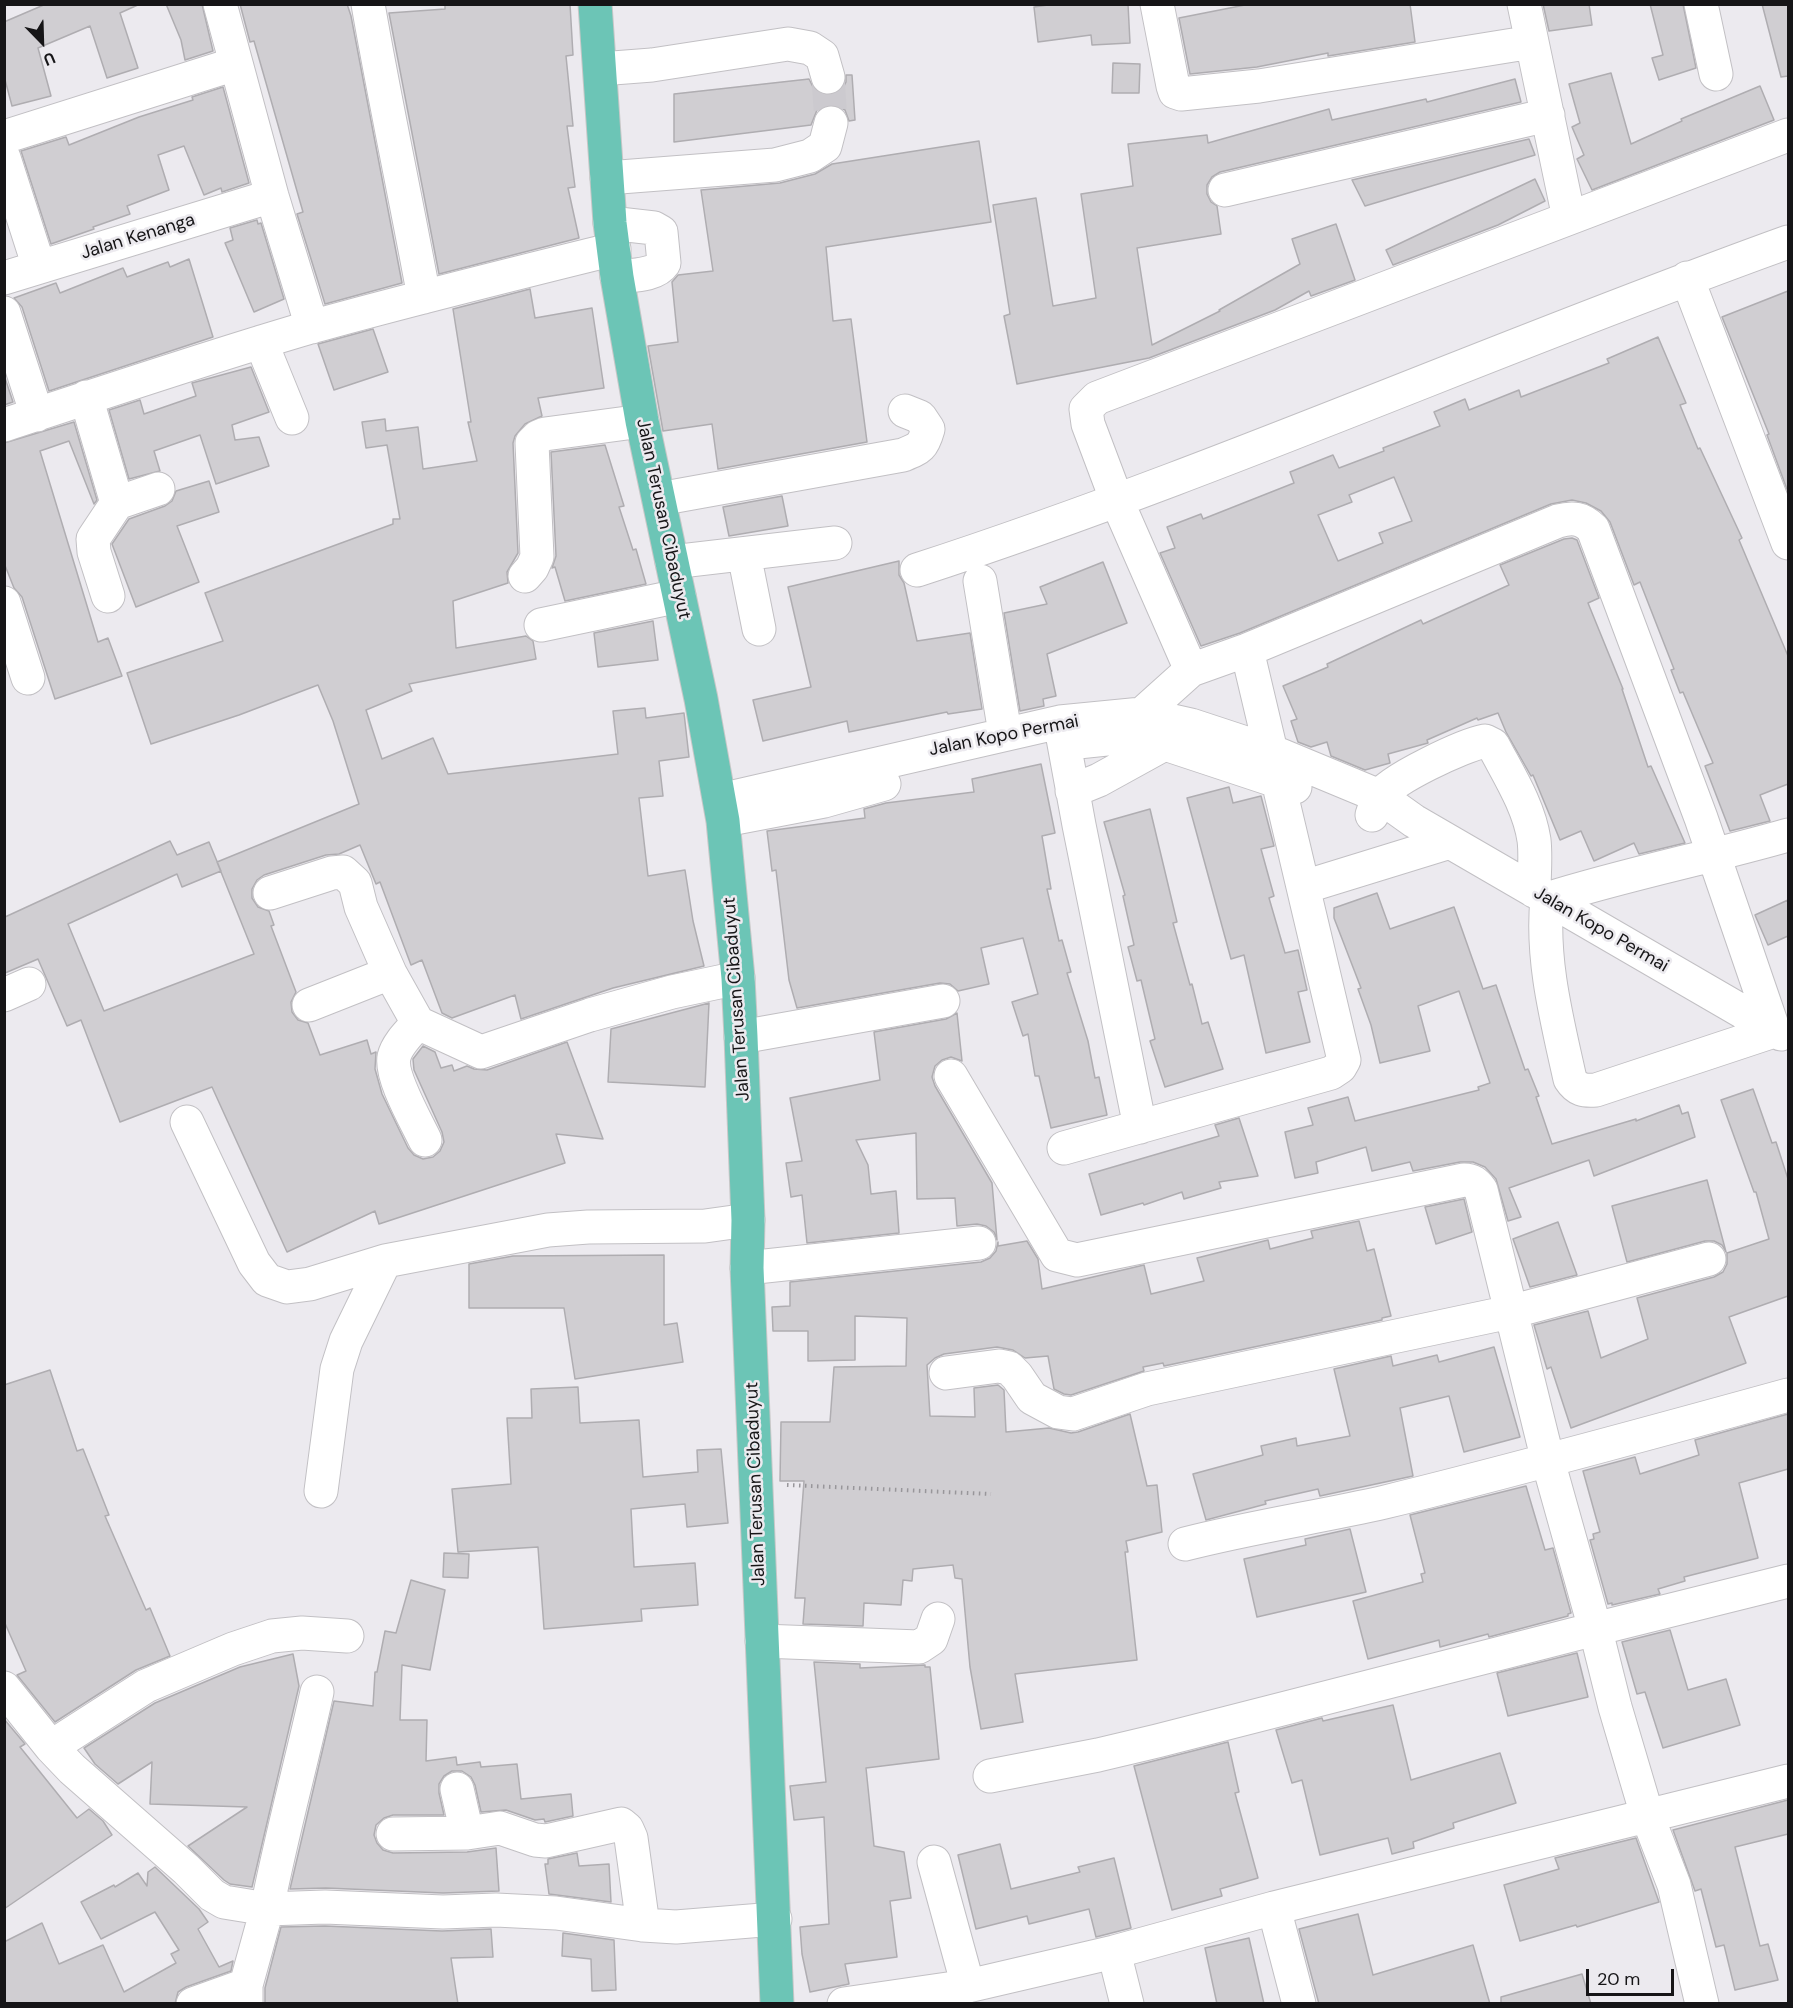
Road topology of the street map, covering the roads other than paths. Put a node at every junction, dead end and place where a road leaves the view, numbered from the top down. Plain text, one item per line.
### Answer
1 (220, 4) edge
2 (368, 4) edge
3 (595, 4) edge
4 (1157, 4) edge
5 (1524, 4) edge
6 (1701, 4) edge
7 (1532, 42) junction
8 (235, 64) junction
9 (600, 69) junction
10 (1716, 74) dead end
11 (828, 77) tunnel mouth
12 (1548, 115) junction
13 (831, 123) tunnel mouth
14 (1788, 135) edge
15 (4, 136) edge
16 (4, 158) edge
17 (607, 178) junction
18 (1224, 190) dead end
19 (272, 196) junction
20 (1569, 218) junction
21 (1788, 242) edge
22 (614, 249) junction
23 (39, 267) junction
24 (4, 278) edge
25 (1687, 279) junction
26 (424, 297) junction
27 (4, 313) edge
28 (312, 327) junction
29 (261, 342) junction
30 (86, 398) junction
31 (905, 411) dead end
32 (37, 415) junction
33 (292, 418) dead end
34 (642, 421) junction
35 (4, 425) edge
36 (158, 489) dead end
37 (658, 499) junction
38 (1118, 501) junction
39 (117, 503) junction
40 (835, 543) dead end
41 (1788, 543) edge
42 (744, 554) junction
43 (672, 562) junction
44 (917, 570) dead end
45 (525, 576) dead end
46 (980, 581) dead end
47 (108, 596) dead end
48 (679, 596) junction
49 (4, 603) edge
50 (541, 625) dead end
51 (759, 629) dead end
52 (1247, 650) junction
53 (1191, 670) junction
54 (28, 678) dead end
55 (1142, 714) junction
56 (1191, 725) junction
57 (1062, 732) junction
58 (1005, 733) junction
59 (1165, 744) junction
60 (962, 755) junction
61 (1275, 766) junction
62 (1072, 791) junction
63 (1376, 806) junction
64 (722, 810) junction
65 (1788, 836) edge
66 (1450, 842) junction
67 (1715, 856) junction
68 (1304, 886) junction
69 (270, 893) dead end
70 (1540, 895) junction
71 (390, 973) junction
72 (738, 978) junction
73 (943, 1001) dead end
74 (309, 1005) dead end
75 (418, 1023) junction
76 (1781, 1034) edge
77 (741, 1037) junction
78 (951, 1076) dead end
79 (187, 1122) dead end
80 (1140, 1127) junction
81 (425, 1140) dead end
82 (1065, 1148) dead end
83 (748, 1220) junction
84 (979, 1243) dead end
85 (1709, 1259) dead end
86 (385, 1261) junction
87 (747, 1268) junction
88 (1510, 1312) junction
89 (946, 1373) dead end
90 (1788, 1395) edge
91 (1548, 1461) junction
92 (321, 1491) dead end
93 (1185, 1544) dead end
94 (1788, 1581) edge
95 (938, 1619) dead end
96 (1595, 1629) junction
97 (347, 1636) dead end
98 (762, 1641) junction
99 (4, 1688) edge
100 (316, 1692) dead end
101 (51, 1747) junction
102 (990, 1776) dead end
103 (1788, 1781) edge
104 (457, 1789) dead end
105 (1647, 1815) junction
106 (466, 1833) junction
107 (393, 1834) dead end
108 (934, 1862) dead end
109 (1274, 1908) junction
110 (267, 1909) junction
111 (775, 1919) junction
112 (643, 1924) junction
113 (1114, 1952) junction
114 (968, 1986) junction
115 (246, 1994) edge
116 (193, 2004) edge
117 (777, 2004) edge
118 (844, 2004) edge
119 (1127, 2004) edge
120 (1299, 2004) edge
121 (1701, 2004) edge

1 - 8 street
2 - 26 street
3 - 9 main road, Jalan Terusan Cibaduyut
4 - 7 street
5 - 7 street
6 - 10 street
7 - 12 street
8 - 15 street
8 - 19 street
9 - 11 street
9 - 17 main road, Jalan Terusan Cibaduyut
12 - 18 street
12 - 20 street
13 - 17 street
14 - 20 street
16 - 23 street
17 - 22 main road, Jalan Terusan Cibaduyut
19 - 23 street, Jalan Kenanga
19 - 28 street
20 - 38 street
21 - 25 street
22 - 26 street
22 - 34 main road, Jalan Terusan Cibaduyut
23 - 24 street, Jalan Kenanga
25 - 38 street
25 - 41 street
26 - 28 street
27 - 32 street
28 - 29 street
29 - 30 street
29 - 33 street
30 - 32 street
30 - 39 street
31 - 37 street
32 - 35 street
34 - 37 main road, Jalan Terusan Cibaduyut
34 - 45 street
36 - 39 street
37 - 43 main road, Jalan Terusan Cibaduyut
38 - 44 street
38 - 53 street
39 - 47 street
40 - 42 street
42 - 43 street
42 - 51 street
43 - 48 main road, Jalan Terusan Cibaduyut
46 - 58 street
48 - 50 street
48 - 64 main road, Jalan Terusan Cibaduyut
49 - 54 street
52 - 53 street
52 - 61 street
52 - 67 street
53 - 55 street
55 - 56 street, Jalan Kopo Permai
55 - 57 street, Jalan Kopo Permai
56 - 59 street
56 - 61 street, Jalan Kopo Permai
57 - 58 street, Jalan Kopo Permai
57 - 59 street, Jalan Kopo Permai
57 - 60 street, Jalan Kopo Permai
57 - 62 street
58 - 60 street, Jalan Kopo Permai
59 - 61 street, Jalan Kopo Permai
59 - 62 street
60 - 64 street, Jalan Kopo Permai
61 - 63 street, Jalan Kopo Permai
61 - 68 street
62 - 80 street
63 - 66 street, Jalan Kopo Permai
63 - 70 street
64 - 72 main road, Jalan Terusan Cibaduyut
65 - 67 street
66 - 68 street
66 - 70 street, Jalan Kopo Permai
67 - 70 street
67 - 76 street
68 - 80 street
69 - 71 street
70 - 76 street, Jalan Kopo Permai
70 - 76 street
71 - 74 street
71 - 75 street
72 - 75 street
72 - 77 main road, Jalan Terusan Cibaduyut
73 - 77 street
75 - 81 street
77 - 83 main road, Jalan Terusan Cibaduyut
78 - 88 street
79 - 86 street
80 - 82 street
83 - 86 street
83 - 87 main road, Jalan Terusan Cibaduyut
84 - 87 street
85 - 88 street
86 - 92 street
87 - 98 main road, Jalan Terusan Cibaduyut
88 - 89 street
88 - 91 street
90 - 91 street
91 - 93 street
91 - 96 street
94 - 96 street
95 - 98 street
96 - 102 street
96 - 105 street
97 - 101 street
98 - 111 main road, Jalan Terusan Cibaduyut
99 - 101 street
100 - 110 street
101 - 110 street
103 - 105 street
104 - 106 street
105 - 109 street
105 - 121 street
106 - 107 street
106 - 112 street
108 - 114 street
109 - 113 street
109 - 120 street
110 - 112 street
110 - 115 street
111 - 112 street
111 - 117 main road, Jalan Terusan Cibaduyut
113 - 114 street
113 - 119 street
114 - 118 street
115 - 116 street

